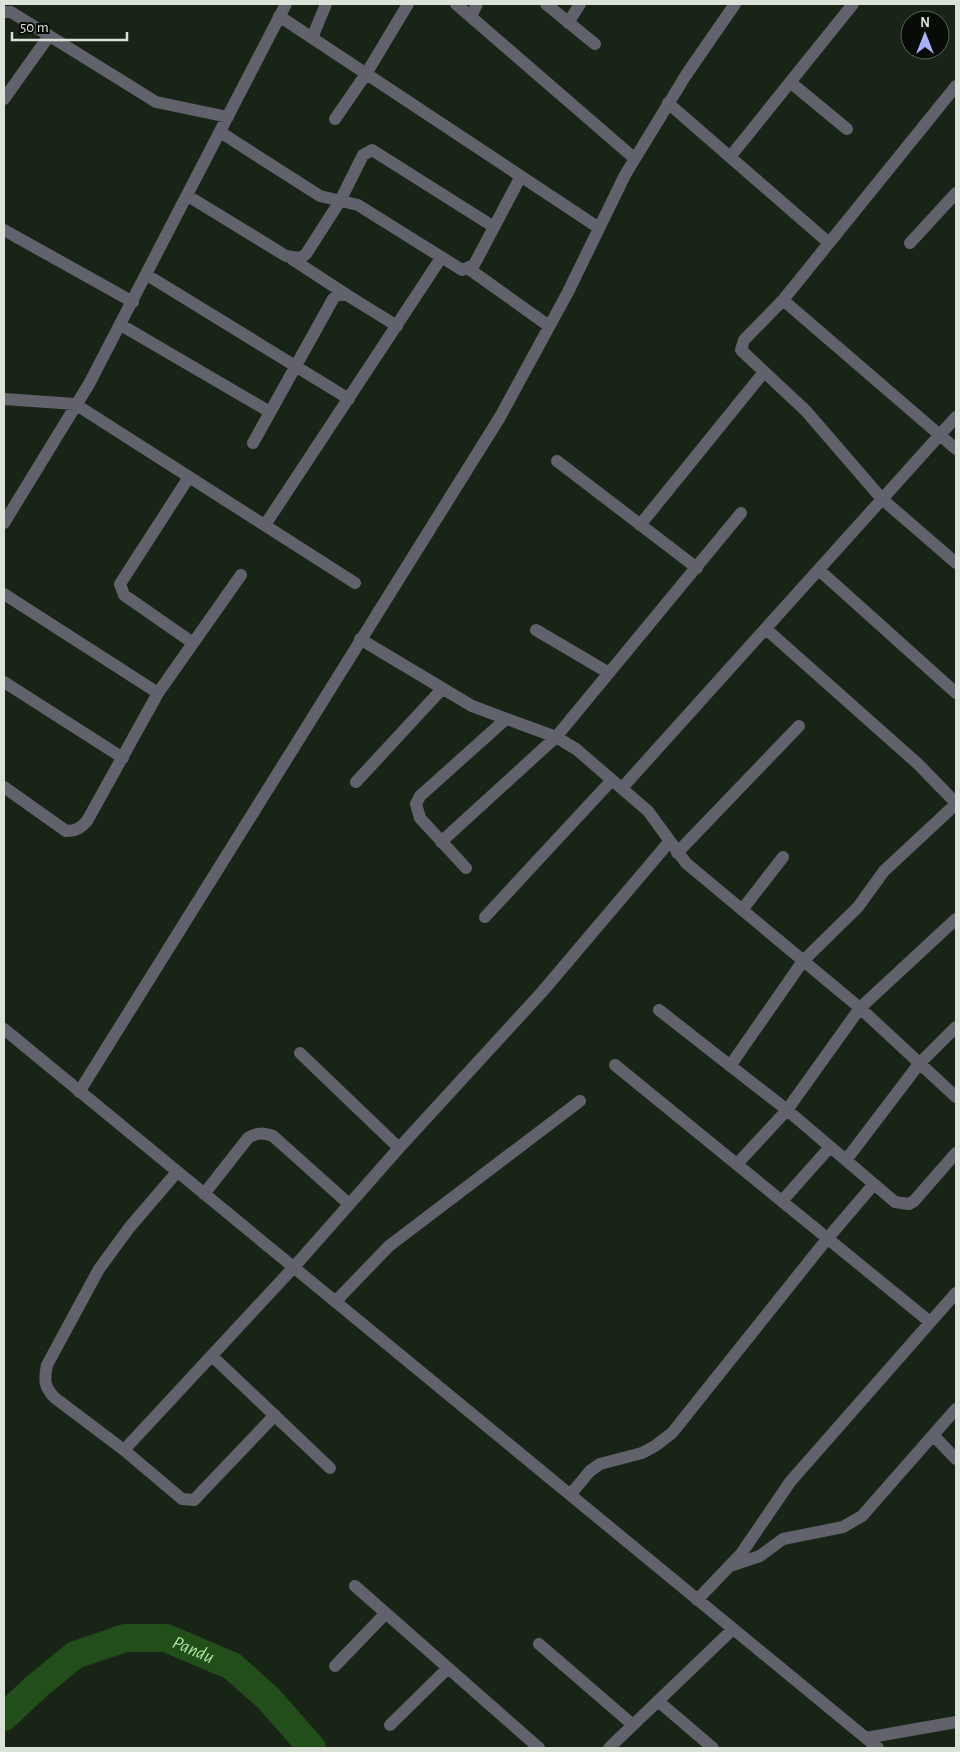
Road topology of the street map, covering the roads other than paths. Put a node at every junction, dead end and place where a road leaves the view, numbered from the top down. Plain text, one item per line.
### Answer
1 (286, 4) edge
2 (326, 4) edge
3 (408, 4) edge
4 (456, 4) edge
5 (477, 4) edge
6 (546, 4) edge
7 (580, 4) edge
8 (736, 4) edge
9 (853, 4) edge
10 (4, 12) edge
11 (279, 16) junction
12 (471, 17) junction
13 (568, 23) junction
14 (49, 36) junction
15 (312, 38) junction
16 (595, 44) dead end
17 (366, 74) junction
18 (790, 82) junction
19 (956, 86) edge
20 (4, 99) edge
21 (668, 103) junction
22 (228, 117) junction
23 (335, 119) dead end
24 (847, 129) dead end
25 (220, 132) junction
26 (730, 156) junction
27 (634, 158) junction
28 (521, 176) junction
29 (956, 192) edge
30 (188, 196) junction
31 (340, 200) junction
32 (494, 227) junction
33 (599, 228) junction
34 (4, 230) edge
35 (910, 242) dead end
36 (829, 243) junction
37 (292, 258) junction
38 (441, 258) junction
39 (469, 269) junction
40 (147, 274) junction
41 (348, 295) junction
42 (783, 300) junction
43 (133, 302) junction
44 (121, 325) junction
45 (397, 326) junction
46 (550, 326) junction
47 (296, 367) junction
48 (764, 372) junction
49 (4, 399) edge
50 (349, 400) junction
51 (75, 404) junction
52 (270, 412) junction
53 (956, 417) edge
54 (940, 435) junction
55 (253, 443) dead end
56 (956, 449) edge
57 (557, 461) dead end
58 (189, 477) junction
59 (882, 499) junction
60 (741, 513) dead end
61 (4, 523) edge
62 (264, 525) junction
63 (640, 525) junction
64 (956, 563) edge
65 (697, 568) junction
66 (819, 570) junction
67 (241, 575) dead end
68 (355, 583) dead end
69 (4, 594) edge
70 (766, 629) junction
71 (536, 630) dead end
72 (360, 639) junction
73 (193, 643) junction
74 (609, 673) junction
75 (4, 682) edge
76 (442, 689) junction
77 (158, 693) junction
78 (956, 694) edge
79 (506, 719) junction
80 (799, 726) dead end
81 (556, 737) junction
82 (123, 758) junction
83 (612, 780) junction
84 (356, 782) dead end
85 (4, 787) edge
86 (956, 787) edge
87 (622, 788) junction
88 (956, 804) edge
89 (670, 841) junction
90 (441, 842) junction
91 (677, 853) junction
92 (783, 857) dead end
93 (466, 868) dead end
94 (742, 910) junction
95 (485, 917) dead end
96 (956, 919) edge
97 (803, 961) junction
98 (860, 1008) junction
99 (659, 1010) dead end
100 (956, 1027) edge
101 (4, 1029) edge
102 (300, 1053) dead end
103 (919, 1064) junction
104 (615, 1065) dead end
105 (730, 1066) junction
106 (79, 1092) junction
107 (956, 1097) edge
108 (580, 1101) dead end
109 (787, 1110) junction
110 (830, 1147) junction
111 (398, 1148) junction
112 (956, 1153) edge
113 (846, 1160) junction
114 (737, 1164) junction
115 (177, 1172) junction
116 (874, 1184) junction
117 (204, 1194) junction
118 (782, 1201) junction
119 (349, 1204) junction
120 (827, 1239) junction
121 (294, 1267) junction
122 (956, 1293) edge
123 (336, 1301) junction
124 (930, 1322) junction
125 (212, 1356) junction
126 (956, 1409) edge
127 (275, 1415) junction
128 (933, 1434) junction
129 (124, 1450) junction
130 (956, 1459) edge
131 (330, 1468) dead end
132 (570, 1495) junction
133 (733, 1564) junction
134 (355, 1586) dead end
135 (697, 1600) junction
136 (386, 1613) junction
137 (732, 1629) junction
138 (539, 1644) dead end
139 (335, 1666) dead end
140 (448, 1668) junction
141 (658, 1701) junction
142 (956, 1722) edge
143 (390, 1724) dead end
144 (633, 1725) junction
145 (866, 1738) junction
146 (539, 1748) edge
147 (609, 1748) edge
148 (713, 1748) edge
149 (878, 1748) edge

1 - 11 street
2 - 15 street
3 - 17 street
4 - 12 street
5 - 12 street
6 - 13 street
7 - 13 street
8 - 21 street
9 - 18 street
10 - 14 street
11 - 15 street
11 - 22 street
12 - 27 street
13 - 16 street
14 - 20 street
14 - 22 street
15 - 17 street
17 - 23 street
17 - 28 street
18 - 24 street
18 - 26 street
19 - 36 street
21 - 26 street
21 - 27 street
22 - 25 street
25 - 30 street
25 - 31 street
26 - 36 street
27 - 33 street
28 - 32 street
28 - 33 street
29 - 35 street
30 - 37 street
30 - 40 street
31 - 32 street
31 - 37 street
31 - 38 street
32 - 39 street
33 - 46 street
34 - 43 street
36 - 42 street
37 - 41 street
38 - 39 street
38 - 45 street
39 - 46 street
40 - 43 street
40 - 47 street
41 - 45 street
41 - 47 street
42 - 48 street
42 - 54 street
43 - 44 street
44 - 51 street
44 - 52 street
45 - 50 street
46 - 72 street
47 - 50 street
47 - 52 street
48 - 59 street
48 - 63 street
49 - 51 street
50 - 62 street
51 - 58 street
51 - 61 street
52 - 55 street
53 - 54 street
54 - 56 street
54 - 59 street
57 - 63 street
58 - 62 street
58 - 73 street
59 - 64 street
59 - 66 street
60 - 65 street
62 - 68 street
63 - 65 street
65 - 74 street
66 - 70 street
66 - 78 street
67 - 73 street
69 - 77 street
70 - 86 street
70 - 87 street
71 - 74 street
72 - 76 street
72 - 106 street
73 - 77 street
74 - 81 street
75 - 82 street
76 - 79 street
76 - 84 street
77 - 82 street
79 - 81 street
79 - 90 street
80 - 91 street
81 - 83 street
81 - 90 street
82 - 85 street
83 - 87 street
83 - 95 street
87 - 89 street
88 - 97 street
89 - 91 street
89 - 111 street
90 - 93 street
91 - 94 street
92 - 94 street
94 - 97 street
96 - 98 street
97 - 98 street
97 - 105 street
98 - 103 street
98 - 109 street
99 - 105 street
100 - 103 street
101 - 106 street
102 - 111 street
103 - 107 street
103 - 113 street
104 - 114 street
105 - 109 street
106 - 115 street
108 - 123 street
109 - 110 street
109 - 114 street
110 - 113 street
110 - 118 street
111 - 119 street
112 - 116 street
113 - 116 street
114 - 118 street
115 - 117 street
115 - 129 street
116 - 120 street
117 - 119 street
117 - 121 street
118 - 120 street
119 - 121 street
120 - 124 street
120 - 132 street
121 - 123 street
121 - 125 street
122 - 124 street
123 - 132 street
124 - 133 street
125 - 127 street
125 - 129 street
126 - 128 street
127 - 129 street
127 - 131 street
128 - 130 street
128 - 133 street
132 - 135 street
133 - 135 street
134 - 136 street
135 - 137 street
136 - 139 street
136 - 140 street
137 - 141 street
137 - 145 street
138 - 144 street
140 - 143 street
140 - 146 street
141 - 144 street
141 - 148 street
142 - 145 street
144 - 147 street
145 - 149 street

